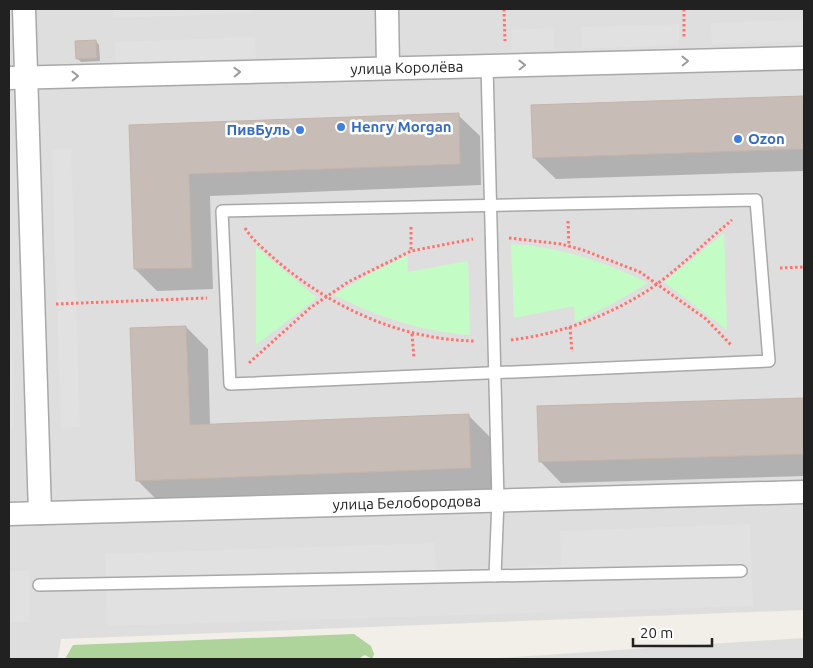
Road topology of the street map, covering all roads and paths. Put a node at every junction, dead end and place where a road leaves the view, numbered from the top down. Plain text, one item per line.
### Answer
1 (24, 9) edge
2 (387, 9) edge
3 (504, 9) edge
4 (804, 58) edge
5 (496, 65) junction
6 (388, 68) junction
7 (17, 77) edge
8 (490, 204) junction
9 (411, 206) junction
10 (411, 251) dead end
11 (804, 267) edge
12 (762, 269) junction
13 (226, 297) junction
14 (33, 305) junction
15 (494, 374) junction
16 (804, 492) edge
17 (498, 500) junction
18 (40, 513) junction
19 (9, 514) edge
20 (741, 571) dead end
21 (495, 576) junction
22 (38, 585) dead end

1 - 7 street
2 - 6 street
3 - 5 path
5 -> 4 street, улица Королёва
5 - 6 street, улица Королёва
5 - 8 lane
7 -> 6 street, улица Королёва
7 - 14 street
8 - 9 lane
8 - 12 lane
8 - 15 lane
9 - 10 path
9 - 13 lane
11 - 12 path
12 - 15 lane
13 - 14 path
13 - 15 lane
14 - 18 street
15 - 17 lane
16 - 17 street, улица Белобородова
17 - 18 street, улица Белобородова
17 - 21 lane
18 - 19 street, улица Белобородова
20 - 21 lane
21 - 22 lane

